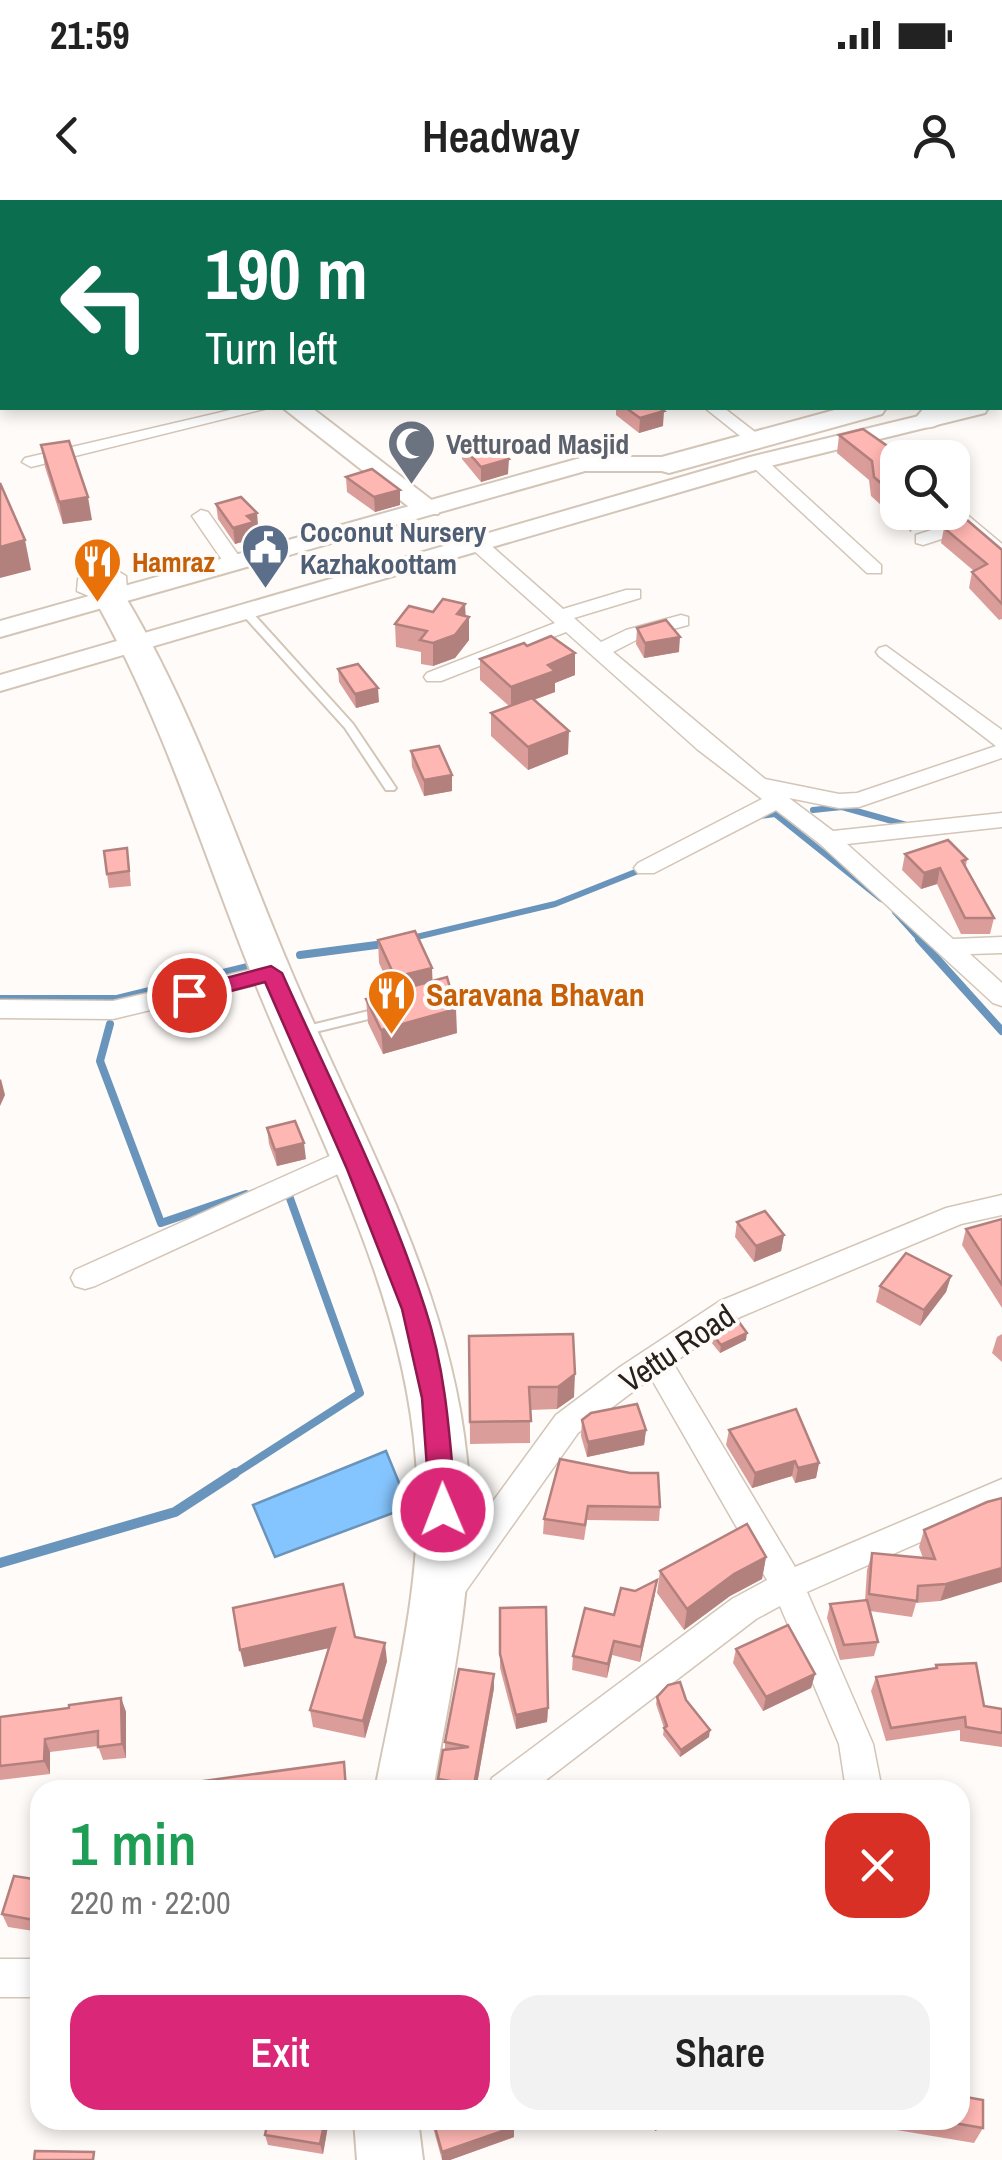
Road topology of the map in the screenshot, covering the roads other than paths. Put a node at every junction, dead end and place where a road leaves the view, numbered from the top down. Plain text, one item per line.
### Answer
1 (251, 410) edge
2 (299, 410) edge
3 (716, 410) edge
4 (866, 410) edge
5 (962, 410) edge
6 (933, 414) edge
7 (756, 450) junction
8 (31, 462) dead end
9 (669, 464) joint
10 (428, 508) junction
11 (201, 516) dead end
12 (970, 523) edge
13 (951, 530) edge
14 (924, 540) dead end
15 (480, 546) junction
16 (1002, 554) edge
17 (234, 562) junction
18 (874, 569) dead end
19 (633, 594) dead end
20 (109, 596) junction
21 (246, 612) junction
22 (682, 620) dead end
23 (562, 621) junction
24 (0, 629) edge
25 (138, 642) junction
26 (598, 651) junction
27 (886, 652) dead end
28 (434, 678) dead end
29 (0, 684) edge
30 (1002, 741) edge
31 (1002, 751) edge
32 (758, 785) junction
33 (390, 788) dead end
34 (777, 800) junction
35 (1002, 820) edge
36 (828, 839) junction
37 (646, 868) dead end
38 (1002, 945) edge
39 (950, 947) junction
40 (271, 973) junction
41 (1002, 997) edge
42 (404, 1007) edge
43 (0, 1009) edge
44 (296, 1032) junction
45 (352, 1156) junction
46 (1002, 1205) edge
47 (86, 1278) dead end
48 (656, 1360) junction
49 (1002, 1492) edge
50 (788, 1586) junction
51 (436, 1606) junction
52 (406, 1780) edge
53 (518, 1780) edge
54 (862, 1780) edge
55 (0, 1978) edge
56 (30, 1978) edge
57 (387, 2130) edge
58 (390, 2160) edge

1 - 8 street
2 - 10 main road
3 - 7 street
4 - 7 main road
5 - 6 street
6 - 7 street
7 - 9 main road
7 - 15 street
7 - 18 street
9 - 10 street
10 - 17 street
11 - 17 street
12 - 16 street
13 - 14 street
15 - 21 street
15 - 23 street
17 - 20 street
19 - 23 street
20 - 24 street
20 - 25 main road
21 - 25 street
21 - 33 lane
22 - 26 street
23 - 26 street
23 - 28 street
25 - 29 street
25 - 40 main road
26 - 32 street
27 - 30 street
31 - 32 street
32 - 34 street
34 - 36 street
34 - 37 street
35 - 36 street
36 - 39 street
38 - 39 street
39 - 41 street
40 - 43 street
40 - 44 main road
42 - 44 lane
44 - 45 main road
45 - 47 street
45 - 51 main road
46 - 48 street, Vettu Road
48 - 50 street
48 - 51 street, Vettu Road
49 - 50 street
50 - 53 street
50 - 54 street
51 - 52 main road
55 - 56 street
57 - 58 main road

